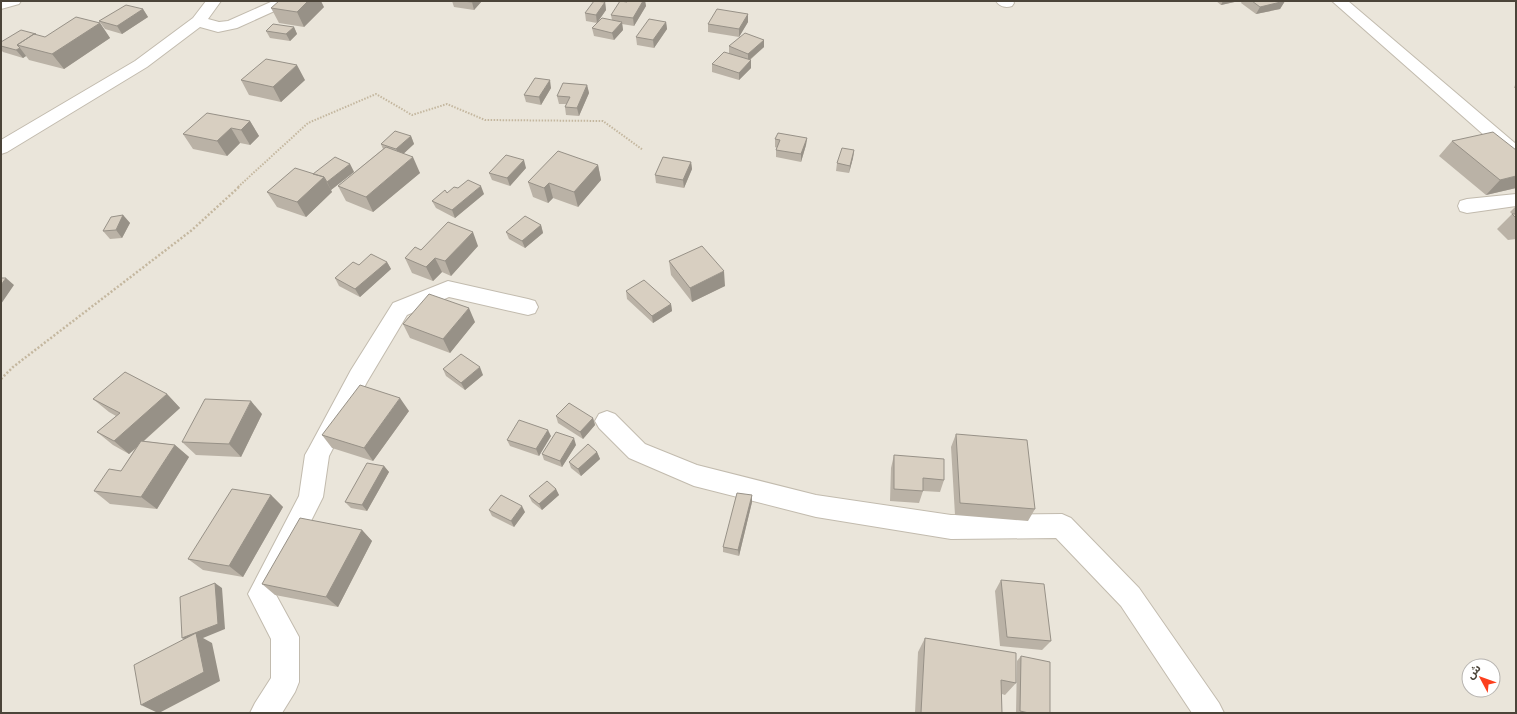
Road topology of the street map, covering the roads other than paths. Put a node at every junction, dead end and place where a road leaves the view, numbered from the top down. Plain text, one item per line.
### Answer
1 (14, 1) edge
2 (214, 1) edge
3 (285, 1) edge
4 (1339, 1) edge
5 (1, 5) edge
6 (198, 21) junction
7 (1, 148) edge
8 (1516, 154) edge
9 (1516, 200) edge
10 (1467, 206) dead end
11 (528, 307) dead end
12 (607, 421) dead end
13 (265, 713) edge
14 (1209, 713) edge

1 - 5 street
2 - 6 street
3 - 6 street
4 - 8 street
6 - 7 street
9 - 10 street
11 - 13 street
12 - 14 street

